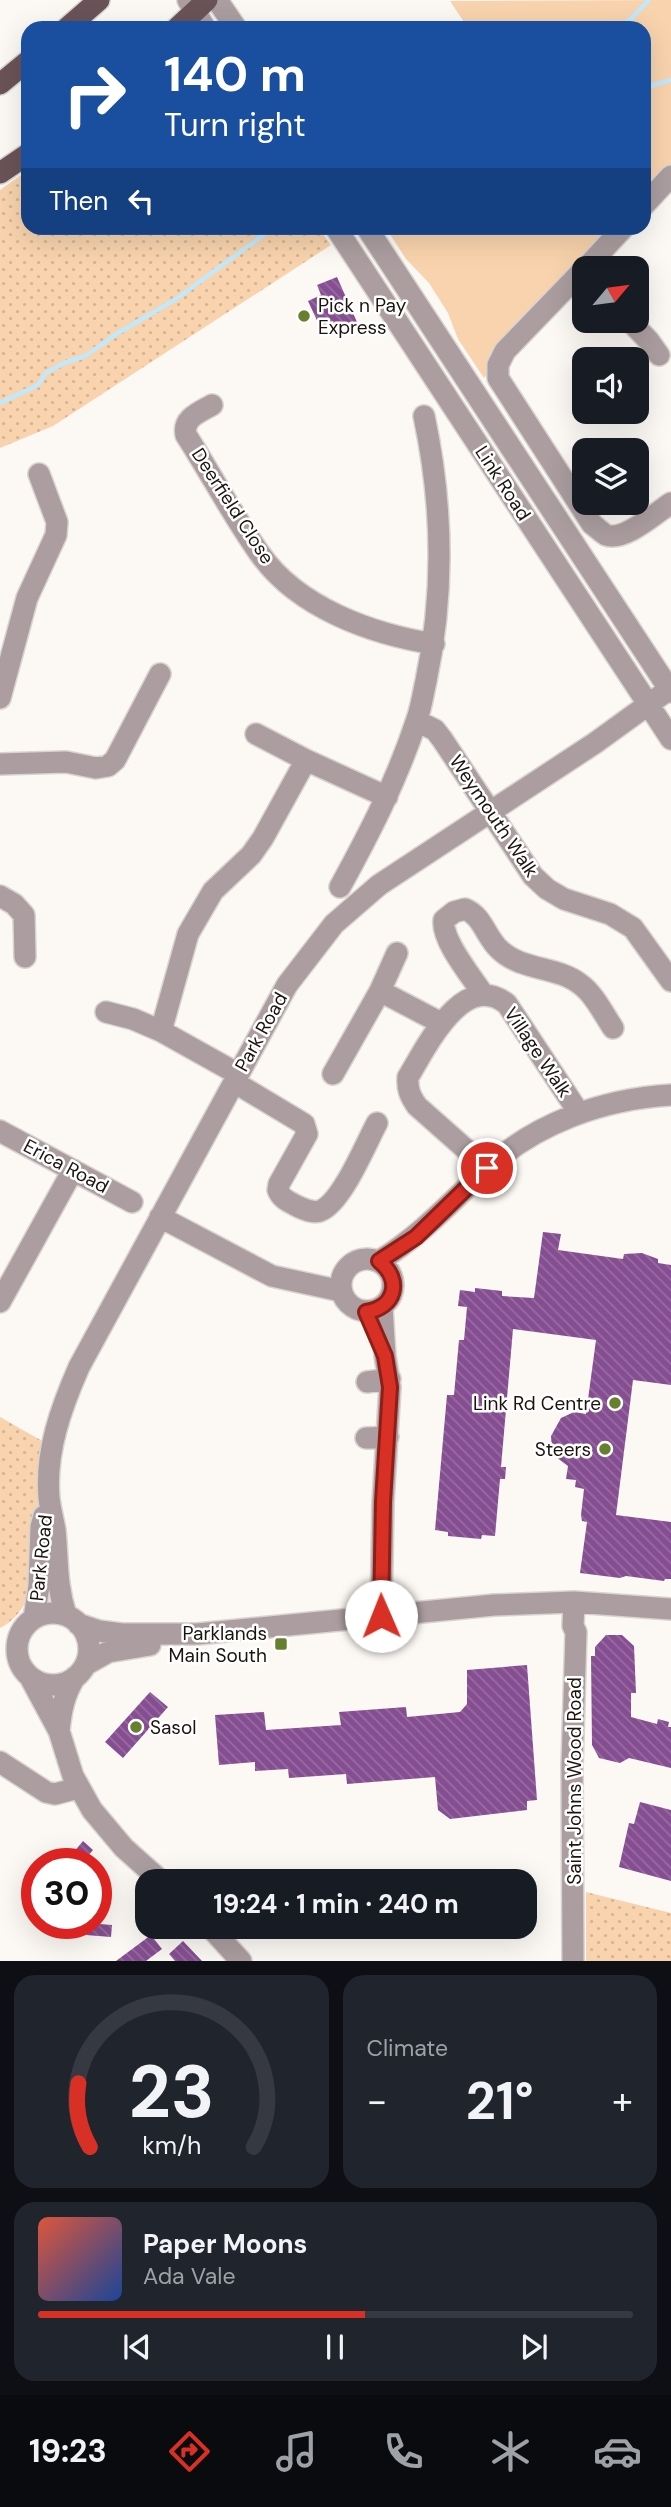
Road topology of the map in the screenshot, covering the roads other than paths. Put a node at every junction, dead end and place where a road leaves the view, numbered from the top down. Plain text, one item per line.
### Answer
1 (99, 0) edge
2 (217, 0) edge
3 (75, 21) edge
4 (231, 21) edge
5 (21, 67) edge
6 (0, 84) edge
7 (21, 159) edge
8 (0, 173) edge
9 (671, 176) edge
10 (651, 197) edge
11 (341, 235) edge
12 (372, 235) edge
13 (617, 235) edge
14 (599, 256) edge
15 (572, 285) edge
16 (641, 333) edge
17 (659, 355) dead end
18 (212, 405) dead end
19 (424, 416) dead end
20 (39, 474) dead end
21 (670, 506) edge
22 (434, 644) junction
23 (160, 674) dead end
24 (670, 690) edge
25 (0, 698) edge
26 (649, 704) junction
27 (417, 721) junction
28 (256, 734) dead end
29 (671, 739) edge
30 (306, 760) junction
31 (0, 764) edge
32 (0, 774) edge
33 (387, 797) junction
34 (489, 812) junction
35 (340, 887) dead end
36 (0, 896) edge
37 (397, 953) dead end
38 (25, 957) dead end
39 (671, 981) edge
40 (380, 991) junction
41 (484, 994) junction
42 (106, 1012) dead end
43 (441, 1023) junction
44 (612, 1028) dead end
45 (162, 1031) junction
46 (333, 1074) dead end
47 (236, 1078) junction
48 (671, 1095) edge
49 (579, 1113) junction
50 (377, 1123) dead end
51 (0, 1130) edge
52 (487, 1168) junction
53 (73, 1170) junction
54 (132, 1202) dead end
55 (160, 1217) junction
56 (385, 1268) junction
57 (342, 1283) junction
58 (0, 1302) edge
59 (374, 1309) junction
60 (390, 1379) junction
61 (367, 1382) dead end
62 (388, 1437) junction
63 (366, 1438) dead end
64 (49, 1497) junction
65 (574, 1602) junction
66 (671, 1609) edge
67 (381, 1616) junction
68 (72, 1620) junction
69 (18, 1630) edge
70 (197, 1634) junction
71 (17, 1667) edge
72 (80, 1671) junction
73 (59, 1731) junction
74 (0, 1762) edge
75 (78, 1788) junction
76 (148, 1869) edge
77 (221, 1939) edge
78 (241, 1961) edge
79 (573, 1961) edge

1 - 3 main road
2 - 4 street
5 - 6 main road
7 - 8 main road
9 - 10 street
11 - 26 street, Link Road
12 - 24 street, Link Road
13 - 14 street
15 - 21 street
16 - 17 street
18 - 22 street, Deerfield Close
19 - 22 street
20 - 25 street
22 - 27 street
23 - 31 street
24 - 26 street, Park Road
26 - 29 street, Link Road
26 - 34 street, Park Road
27 - 33 street
27 - 34 street, Weymouth Walk
28 - 30 street
30 - 33 street
30 - 45 street
31 - 32 street
33 - 35 street
34 - 39 street, Weymouth Walk
34 - 47 street, Park Road
36 - 38 street
37 - 40 street
40 - 43 street
40 - 46 street
41 - 43 street, Village Walk
41 - 44 street
41 - 49 street, Village Walk
42 - 45 street
43 - 52 street, Village Walk
45 - 47 street
47 - 50 street
47 - 55 street, Park Road
48 - 49 street, Village Walk
49 - 52 street, Village Walk
51 - 53 street, Erica Road
52 - 56 street, Village Walk
53 - 54 street, Erica Road
53 - 58 street
55 - 57 street
55 - 64 street, Park Road
56 - 57 street
56 - 59 street
57 - 59 street
59 - 60 street
60 - 61 street
60 - 62 street
62 - 63 street
62 - 67 street
64 - 68 street, Park Road
64 - 69 street, Park Road
65 - 66 street
65 - 67 street
65 - 79 street, Saint Johns Wood Road
67 - 70 street
68 - 69 street
68 - 70 street
68 - 72 street
69 - 71 street
70 - 72 street
71 - 72 street
71 - 73 street
72 - 73 street
73 - 75 street
74 - 75 street
75 - 76 street
77 - 78 street

